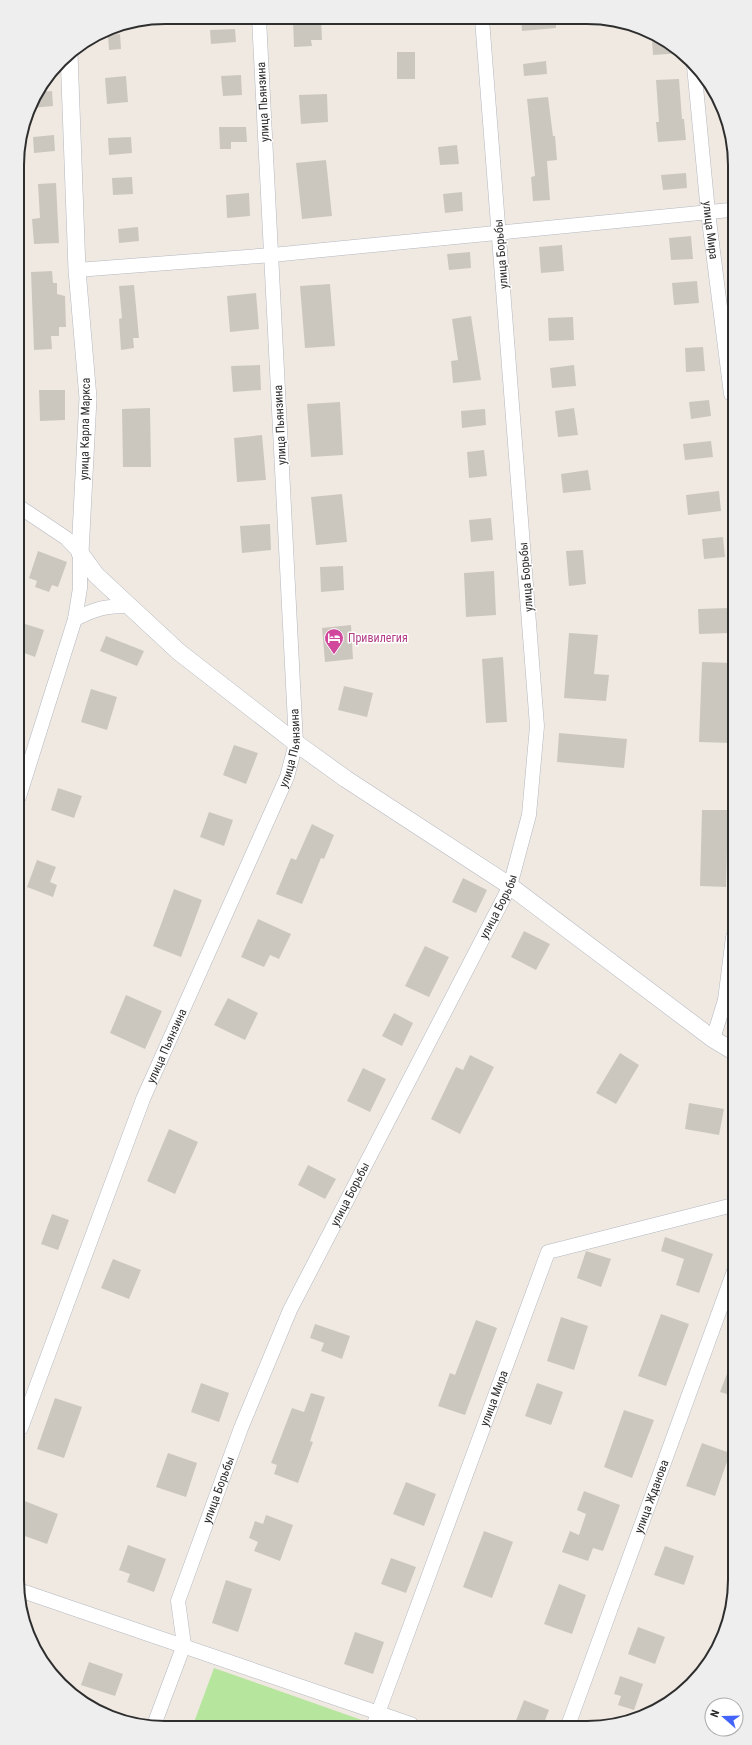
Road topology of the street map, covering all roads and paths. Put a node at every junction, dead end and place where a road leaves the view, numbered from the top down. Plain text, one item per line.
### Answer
1 (259, 24) edge
2 (482, 24) edge
3 (69, 61) edge
4 (695, 74) edge
5 (728, 210) edge
6 (708, 212) junction
7 (499, 232) junction
8 (272, 254) junction
9 (77, 270) junction
10 (728, 370) edge
11 (24, 510) edge
12 (80, 553) junction
13 (130, 606) junction
14 (75, 619) junction
15 (296, 743) junction
16 (24, 781) edge
17 (510, 886) junction
18 (728, 976) edge
19 (713, 1039) junction
20 (728, 1048) edge
21 (728, 1206) edge
22 (728, 1287) edge
23 (24, 1423) edge
24 (24, 1592) edge
25 (184, 1645) junction
26 (376, 1718) edge
27 (156, 1721) edge
28 (394, 1721) edge
29 (570, 1721) edge

1 - 8 street, улица Пьянзина
2 - 7 street, улица Борьбы
3 - 9 street, улица Карла Маркса
4 - 6 street, улица Мира
5 - 6 street
6 - 7 street
6 - 10 street, улица Мира
7 - 8 street
7 - 17 street, улица Борьбы
8 - 9 street
8 - 15 street, улица Пьянзина
9 - 12 street, улица Карла Маркса
11 - 12 street
12 - 13 street
12 - 14 street, улица Карла Маркса
13 - 14 street
13 - 15 street
14 - 16 street, улица Карла Маркса
15 - 17 street
15 - 23 street, улица Пьянзина
17 - 19 street
17 - 25 street, улица Борьбы
18 - 19 street
19 - 20 street
21 - 26 street, улица Мира
22 - 29 street, улица Жданова
24 - 25 street
25 - 26 street
25 - 27 street, улица Борьбы
26 - 28 street

